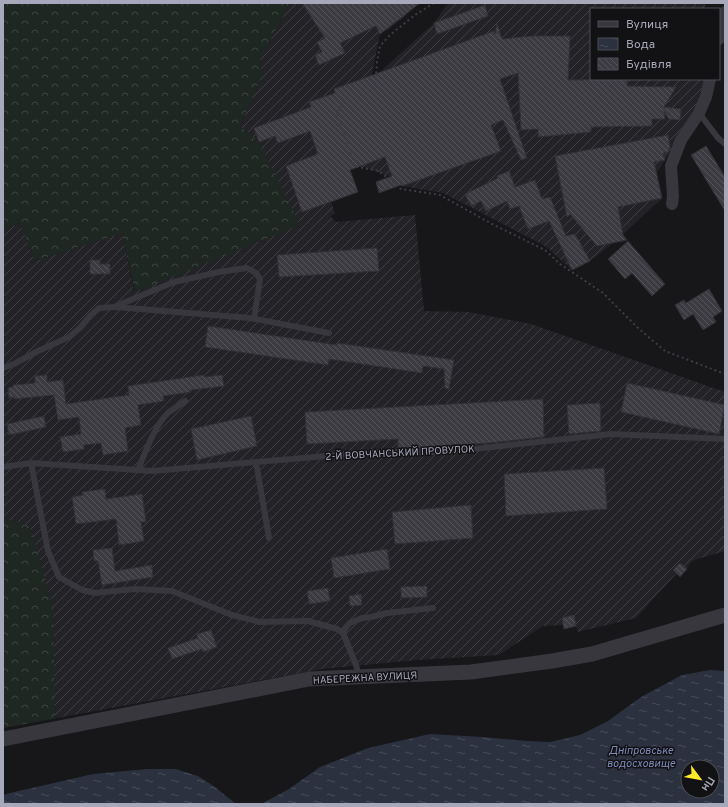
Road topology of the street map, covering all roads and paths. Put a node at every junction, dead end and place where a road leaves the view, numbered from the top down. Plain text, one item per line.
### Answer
1 (434, 3) edge
2 (725, 12) edge
3 (720, 34) edge
4 (710, 80) edge
5 (699, 113) junction
6 (725, 144) edge
7 (672, 204) dead end
8 (115, 307) junction
9 (254, 319) junction
10 (328, 333) dead end
11 (3, 368) edge
12 (725, 374) edge
13 (185, 402) dead end
14 (725, 439) edge
15 (256, 462) junction
16 (31, 463) junction
17 (3, 467) edge
18 (138, 470) junction
19 (269, 538) dead end
20 (433, 608) dead end
21 (725, 615) edge
22 (343, 634) junction
23 (359, 677) junction
24 (3, 739) edge

1 - 12 path
2 - 3 street
4 - 5 street
5 - 6 lane
5 - 7 street
8 - 9 lane
8 - 9 lane
8 - 11 lane
9 - 10 lane
13 - 18 lane
14 - 15 lane, 2-Й ВОВЧАНСЬКИЙ ПРОВУЛОК
15 - 18 lane, 2-Й ВОВЧАНСЬКИЙ ПРОВУЛОК
15 - 19 lane
16 - 17 lane, 2-Й ВОВЧАНСЬКИЙ ПРОВУЛОК
16 - 18 lane, 2-Й ВОВЧАНСЬКИЙ ПРОВУЛОК
16 - 22 lane
20 - 22 lane
21 - 23 street, НАБЕРЕЖНА ВУЛИЦЯ
22 - 23 lane
23 - 24 street, НАБЕРЕЖНА ВУЛИЦЯ

